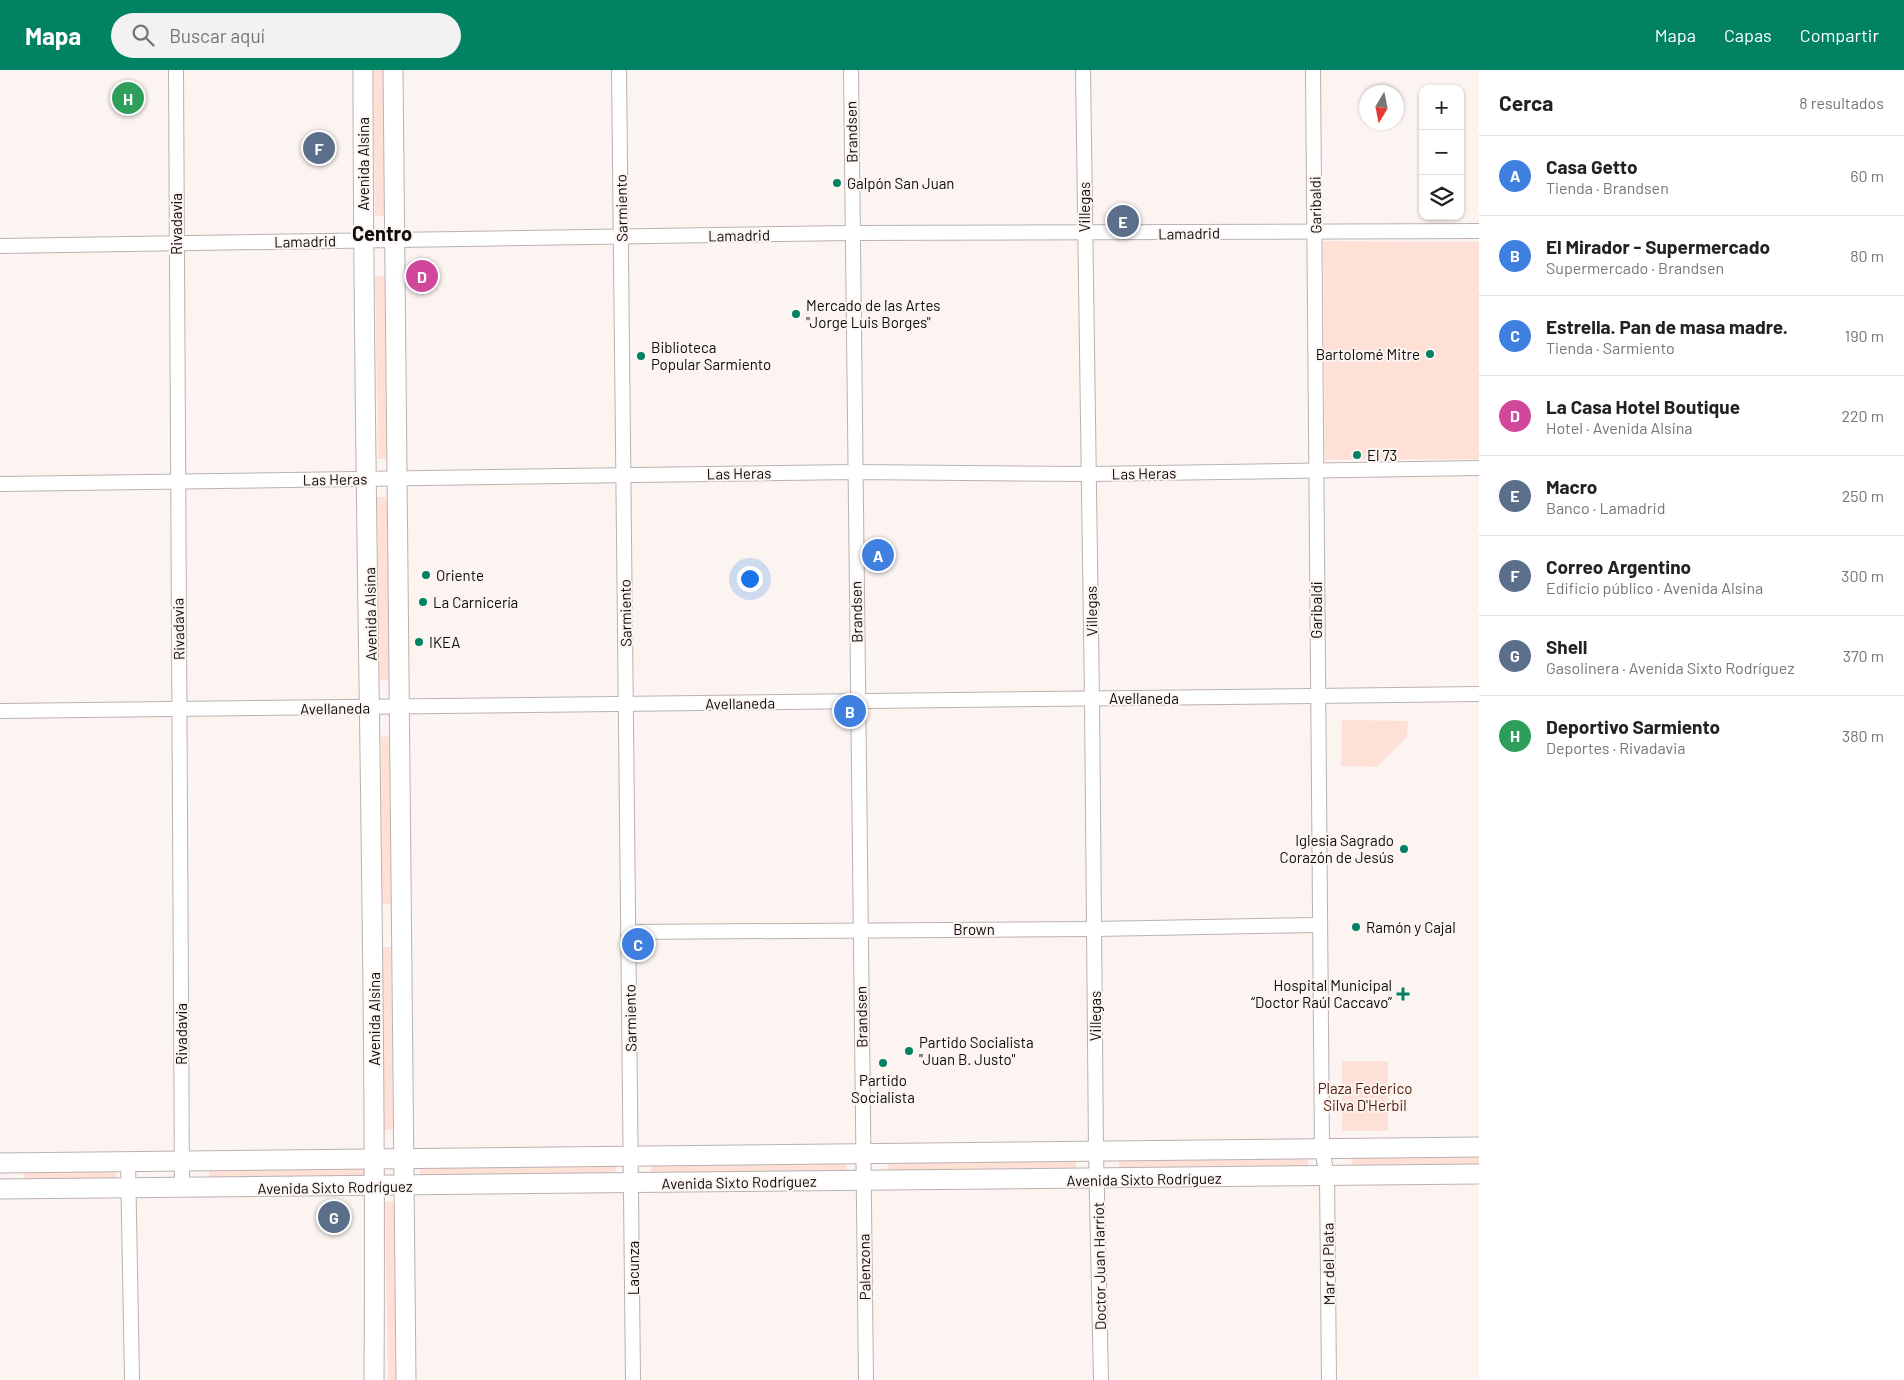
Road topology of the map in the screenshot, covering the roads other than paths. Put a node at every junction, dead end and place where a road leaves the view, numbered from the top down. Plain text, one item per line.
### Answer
1 (176, 70) edge
2 (363, 70) edge
3 (393, 70) edge
4 (619, 70) edge
5 (851, 70) edge
6 (1083, 70) edge
7 (1313, 70) edge
8 (1315, 231) junction
9 (1479, 231) edge
10 (852, 234) junction
11 (1084, 234) junction
12 (621, 237) junction
13 (363, 240) junction
14 (395, 240) junction
15 (176, 243) junction
16 (0, 246) edge
17 (1479, 468) edge
18 (1316, 470) junction
19 (855, 472) junction
20 (1088, 474) junction
21 (623, 475) junction
22 (398, 478) junction
23 (368, 479) junction
24 (177, 481) junction
25 (0, 484) edge
26 (1479, 694) edge
27 (1316, 697) junction
28 (1092, 699) junction
29 (857, 702) junction
30 (626, 704) junction
31 (400, 707) junction
32 (371, 708) junction
33 (0, 711) edge
34 (179, 711) junction
35 (373, 924) junction
36 (403, 924) junction
37 (1319, 925) junction
38 (860, 929) junction
39 (1094, 929) junction
40 (628, 932) junction
41 (1479, 1148) edge
42 (1322, 1149) junction
43 (1096, 1153) junction
44 (863, 1154) junction
45 (632, 1156) junction
46 (375, 1158) junction
47 (406, 1158) junction
48 (181, 1160) junction
49 (128, 1161) junction
50 (0, 1163) edge
51 (1479, 1174) edge
52 (1327, 1176) junction
53 (1098, 1180) junction
54 (863, 1181) junction
55 (632, 1183) junction
56 (406, 1186) junction
57 (376, 1187) junction
58 (182, 1188) junction
59 (0, 1189) edge
60 (130, 1189) junction
61 (132, 1380) edge
62 (374, 1380) edge
63 (406, 1380) edge
64 (633, 1380) edge
65 (866, 1380) edge
66 (1101, 1380) edge
67 (1329, 1380) edge

1 - 15 street, Rivadavia
2 - 13 main road, Avenida Alsina
3 - 14 main road, Avenida Alsina
4 - 12 street, Sarmiento
5 - 10 street, Brandsen
6 - 11 street, Villegas
7 - 8 street, Garibaldi
8 - 9 street, Lamadrid
8 - 11 street, Lamadrid
8 - 18 street, Garibaldi
10 - 11 street, Lamadrid
10 - 12 street, Lamadrid
10 - 19 street, Brandsen
11 - 20 street, Villegas
12 - 14 street, Lamadrid
12 - 21 street, Sarmiento
13 - 14 street, Lamadrid
13 - 15 street, Lamadrid
13 - 23 main road, Avenida Alsina
14 - 22 main road, Avenida Alsina
15 - 16 street, Lamadrid
15 - 24 street, Rivadavia
17 - 18 street, Las Heras
18 - 20 street, Las Heras
18 - 27 street, Garibaldi
19 - 20 street, Las Heras
19 - 21 street, Las Heras
19 - 29 street, Brandsen
20 - 28 street, Villegas
21 - 22 street, Las Heras
21 - 30 street, Sarmiento
22 - 23 street, Las Heras
22 - 31 main road, Avenida Alsina
23 - 24 street, Las Heras
23 - 32 main road, Avenida Alsina
24 - 25 street, Las Heras
24 - 34 street, Rivadavia
26 - 27 street, Avellaneda
27 - 28 street, Avellaneda
27 - 37 street, Garibaldi
28 - 29 street, Avellaneda
28 - 39 street, Villegas
29 - 30 street, Avellaneda
29 - 38 street, Brandsen
30 - 31 street, Avellaneda
30 - 40 street, Sarmiento
31 - 32 street, Avellaneda
31 - 36 main road, Avenida Alsina
32 - 34 street, Avellaneda
32 - 35 main road, Avenida Alsina
33 - 34 street, Avellaneda
34 - 48 street, Rivadavia
35 - 36 main road
35 - 46 main road, Avenida Alsina
36 - 47 main road, Avenida Alsina
37 - 39 street, Brown
37 - 42 street, Garibaldi
38 - 39 street, Brown
38 - 40 street, Brown
38 - 44 street, Brandsen
39 - 43 street, Villegas
40 - 45 street, Sarmiento
41 - 42 main road, Avenida Sixto Rodríguez
42 - 43 main road, Avenida Sixto Rodríguez
42 - 52 street, Mar del Plata
43 - 44 main road, Avenida Sixto Rodríguez
43 - 53 street, Doctor Juan Harriot
44 - 45 main road, Avenida Sixto Rodríguez
44 - 54 street, Palenzona
45 - 47 main road, Avenida Sixto Rodríguez
45 - 55 street, Lacunza
46 - 47 main road, Avenida Sixto Rodríguez
46 - 48 main road, Avenida Sixto Rodríguez
46 - 57 main road, Avenida Alsina
47 - 56 main road, Avenida Alsina
48 - 49 main road, Avenida Sixto Rodríguez
48 - 58 street, Rivadavia
49 - 50 main road, Avenida Sixto Rodríguez
49 - 60 street
51 - 52 main road, Avenida Sixto Rodríguez
52 - 53 main road, Avenida Sixto Rodríguez
52 - 67 street, Mar del Plata
53 - 54 main road, Avenida Sixto Rodríguez
53 - 66 street, Doctor Juan Harriot
54 - 55 main road, Avenida Sixto Rodríguez
54 - 65 street, Palenzona
55 - 56 main road, Avenida Sixto Rodríguez
55 - 64 street, Lacunza
56 - 57 main road, Avenida Sixto Rodríguez
56 - 63 main road, Avenida Alsina
57 - 58 main road, Avenida Sixto Rodríguez
57 - 62 main road, Avenida Alsina
58 - 60 main road, Avenida Sixto Rodríguez
59 - 60 main road, Avenida Sixto Rodríguez
60 - 61 street

